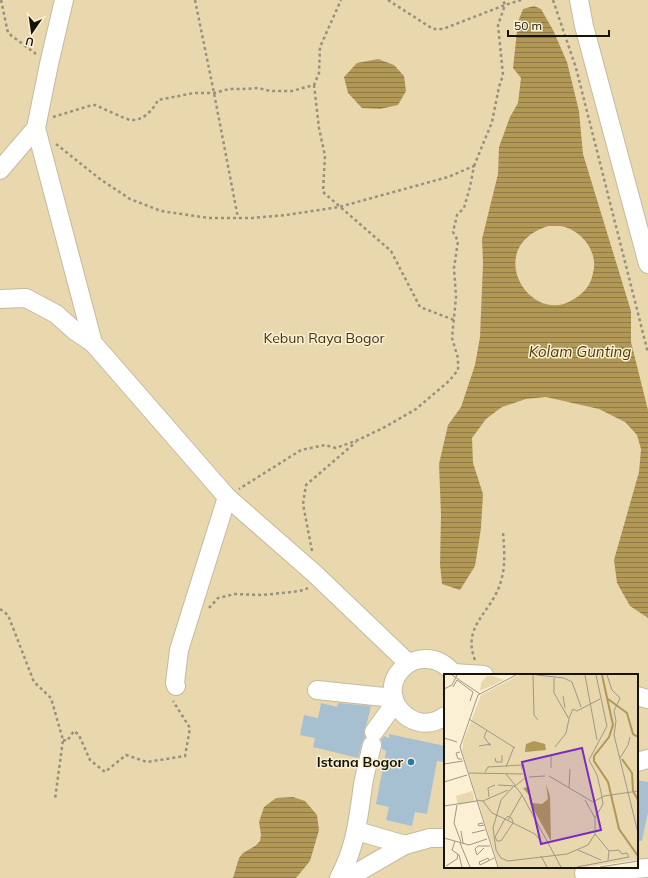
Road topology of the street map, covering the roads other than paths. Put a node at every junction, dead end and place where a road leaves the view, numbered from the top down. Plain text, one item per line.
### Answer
1 (64, 0) edge
2 (579, 0) edge
3 (36, 128) junction
4 (0, 170) edge
5 (648, 264) edge
6 (0, 298) edge
7 (93, 343) junction
8 (227, 496) junction
9 (408, 663) junction
10 (453, 674) edge
11 (176, 686) road end
12 (317, 690) dead end
13 (638, 696) edge
14 (648, 699) edge
15 (394, 700) junction
16 (444, 717) edge
17 (648, 759) edge
18 (638, 762) edge
19 (357, 831) junction
20 (444, 838) edge
21 (405, 845) junction
22 (648, 867) edge
23 (637, 868) edge
24 (638, 868) edge
25 (581, 873) edge
26 (339, 878) edge
27 (350, 878) edge
28 (646, 878) edge

1 - 3 lane
2 - 5 lane
3 - 4 lane
3 - 7 lane
6 - 7 lane
7 - 8 lane
8 - 9 lane
8 - 11 lane
9 - 10 lane
9 - 15 lane
12 - 15 lane
13 - 14 lane
15 - 16 lane
15 - 19 lane
17 - 18 lane
19 - 21 lane
19 - 26 lane
20 - 21 lane
21 - 27 lane
22 - 24 lane
22 - 28 lane
23 - 25 lane

